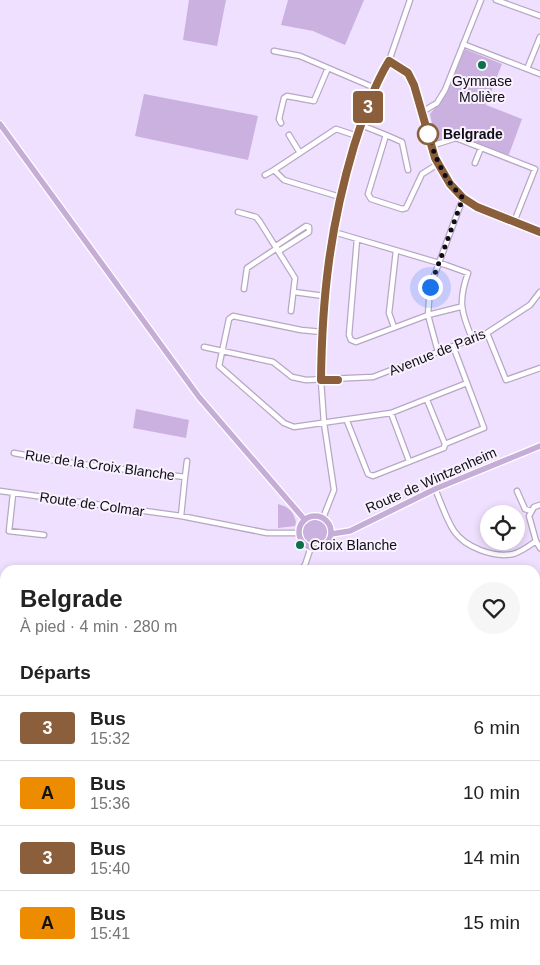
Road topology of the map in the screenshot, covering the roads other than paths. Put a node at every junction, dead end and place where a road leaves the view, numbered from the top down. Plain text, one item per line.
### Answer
1 (410, 0) edge
2 (481, 0) edge
3 (496, 0) edge
4 (540, 16) edge
5 (540, 38) edge
6 (463, 44) junction
7 (274, 51) dead end
8 (389, 61) junction
9 (328, 68) junction
10 (527, 69) junction
11 (540, 74) edge
12 (375, 88) junction
13 (422, 112) junction
14 (281, 123) dead end
15 (0, 124) edge
16 (361, 125) junction
17 (288, 135) dead end
18 (386, 135) junction
19 (358, 136) junction
20 (431, 146) junction
21 (481, 148) junction
22 (300, 153) junction
23 (475, 163) dead end
24 (438, 164) junction
25 (274, 170) junction
26 (408, 170) dead end
27 (265, 175) dead end
28 (340, 197) junction
29 (463, 198) junction
30 (238, 212) dead end
31 (514, 222) junction
32 (334, 232) junction
33 (540, 232) edge
34 (357, 239) junction
35 (277, 248) junction
36 (396, 251) junction
37 (437, 264) junction
38 (244, 288) dead end
39 (294, 292) junction
40 (540, 292) edge
41 (324, 296) junction
42 (460, 307) junction
43 (291, 311) dead end
44 (428, 315) junction
45 (394, 327) junction
46 (322, 332) junction
47 (487, 332) junction
48 (472, 338) junction
49 (453, 346) junction
50 (204, 348) dead end
51 (222, 352) junction
52 (438, 352) junction
53 (540, 368) edge
54 (321, 380) junction
55 (467, 383) junction
56 (427, 400) junction
57 (391, 413) junction
58 (348, 421) junction
59 (324, 423) junction
60 (445, 444) junction
61 (539, 448) edge
62 (14, 453) dead end
63 (187, 461) dead end
64 (409, 461) junction
65 (185, 477) junction
66 (436, 488) junction
67 (517, 491) dead end
68 (0, 492) edge
69 (13, 494) junction
70 (540, 505) edge
71 (531, 511) junction
72 (182, 517) junction
73 (323, 518) junction
74 (305, 520) junction
75 (299, 533) junction
76 (331, 534) junction
77 (44, 535) dead end
78 (536, 541) junction
79 (311, 547) junction
80 (540, 548) edge
81 (305, 565) edge

1 - 8 street
2 - 6 street
3 - 4 street
5 - 10 street
6 - 10 street
6 - 13 street
7 - 9 street
8 - 12 street
8 - 13 street
9 - 12 street
9 - 14 street
10 - 11 street
12 - 16 street
13 - 20 street
15 - 74 main road
16 - 18 street
16 - 19 street
17 - 22 street
18 - 24 street
18 - 26 street
19 - 22 street
19 - 28 street
20 - 21 street
20 - 24 street
21 - 23 street
21 - 31 street
22 - 25 street
24 - 29 street
25 - 27 street
25 - 28 street
28 - 32 street
29 - 31 street
29 - 37 street
30 - 35 street
31 - 33 street
32 - 34 street
32 - 41 street
34 - 36 street
34 - 45 street
35 - 35 street
35 - 38 street
35 - 39 street
36 - 37 street
36 - 45 street
37 - 42 street
37 - 44 street
39 - 41 street
39 - 43 street
40 - 47 street, Avenue de Paris
41 - 46 street
42 - 44 street
42 - 48 street
44 - 45 street
44 - 52 street
46 - 51 street
46 - 54 street
47 - 48 street, Avenue de Paris
47 - 53 street
48 - 49 street, Avenue de Paris
49 - 52 street, Avenue de Paris
49 - 55 street
50 - 51 street, Avenue de Paris
51 - 54 street, Avenue de Paris
51 - 59 street
52 - 54 street, Avenue de Paris
54 - 59 street
55 - 56 street
55 - 60 street
56 - 57 street
56 - 60 street
57 - 58 street
57 - 64 street
58 - 59 street
58 - 64 street
59 - 73 street
60 - 64 street
61 - 66 main road, Route de Wintzenheim
62 - 65 street, Rue de la Croix Blanche
63 - 65 street, Rue de la Croix Blanche
65 - 72 street, Rue de la Croix Blanche
66 - 76 main road, Route de Wintzenheim
66 - 78 street
67 - 71 street
68 - 69 street, Route de Colmar
69 - 72 street, Route de Colmar
69 - 77 street
70 - 71 street
71 - 78 street
72 - 75 street
73 - 74 main road
73 - 76 main road
74 - 75 main road
75 - 79 main road
76 - 79 main road
78 - 80 street
79 - 81 street

